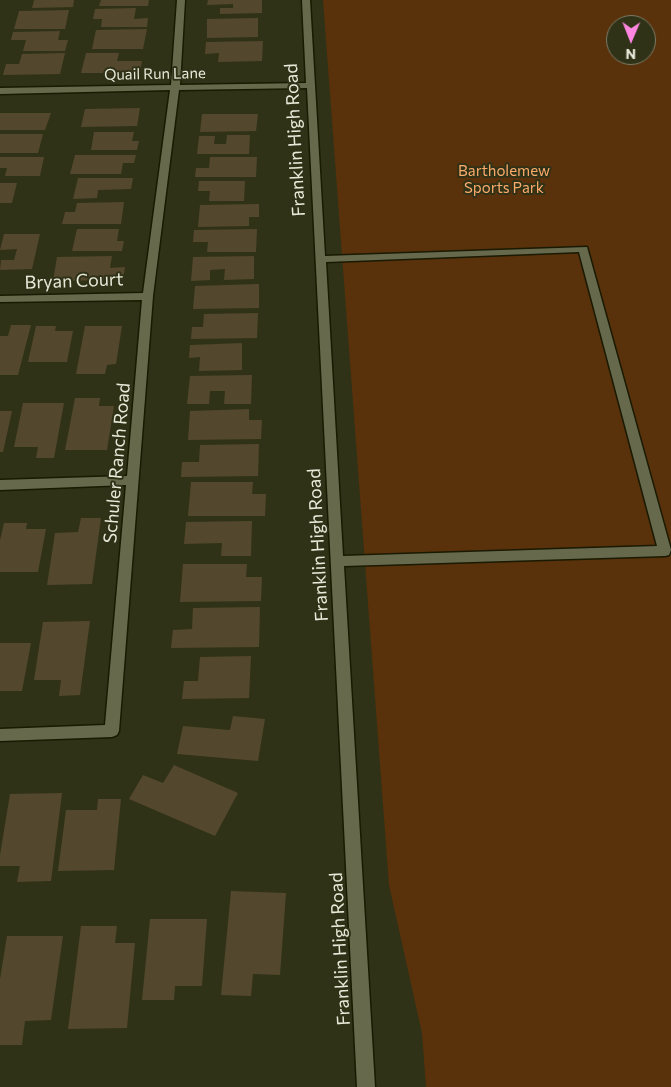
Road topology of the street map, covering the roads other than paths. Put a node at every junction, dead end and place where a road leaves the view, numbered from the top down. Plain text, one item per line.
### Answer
1 (181, 0) edge
2 (306, 0) edge
3 (311, 85) junction
4 (175, 88) junction
5 (0, 91) edge
6 (321, 259) junction
7 (148, 296) junction
8 (0, 299) edge
9 (133, 480) junction
10 (0, 485) edge
11 (337, 561) junction
12 (0, 735) edge
13 (366, 1087) edge

1 - 4 street, Schuler Ranch Road
2 - 3 street, Franklin High Road
3 - 4 street, Quail Run Lane
3 - 6 street, Franklin High Road
4 - 5 street, Quail Run Lane
4 - 7 street, Schuler Ranch Road
6 - 11 street, Franklin High Road
6 - 11 street
7 - 8 street, Bryan Court
7 - 9 street, Schuler Ranch Road
9 - 10 street
9 - 12 street, Schuler Ranch Road
11 - 13 street, Franklin High Road

